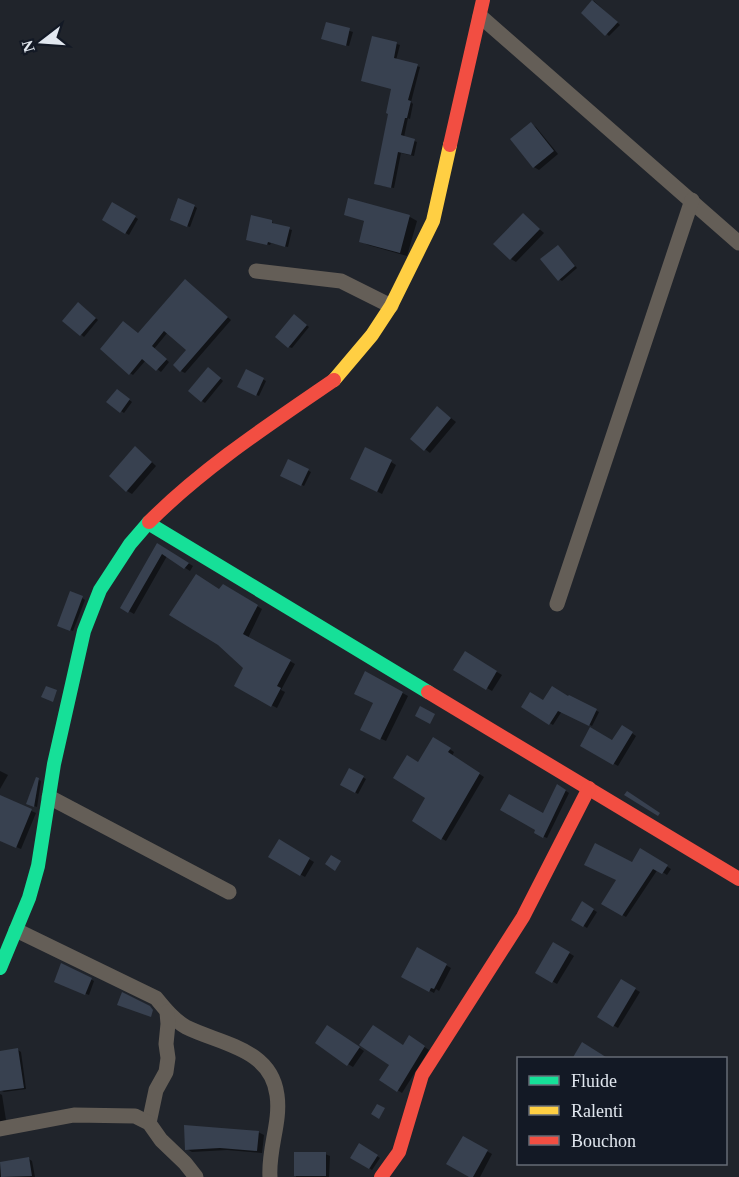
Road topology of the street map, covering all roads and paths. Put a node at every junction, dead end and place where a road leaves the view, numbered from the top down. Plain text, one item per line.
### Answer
1 (483, 0) edge
2 (480, 16) junction
3 (692, 200) junction
4 (739, 243) edge
5 (256, 271) dead end
6 (391, 306) junction
7 (148, 523) junction
8 (557, 604) dead end
9 (590, 788) junction
10 (49, 797) junction
11 (739, 879) edge
12 (230, 892) dead end
13 (16, 930) junction
14 (0, 968) edge
15 (167, 1012) junction
16 (149, 1123) junction
17 (0, 1129) edge
18 (196, 1177) edge
19 (270, 1177) edge
20 (381, 1177) edge

1 - 2 street
2 - 3 street
2 - 6 street
3 - 4 street
3 - 8 street
5 - 6 street
6 - 7 street
7 - 9 street
7 - 10 street
9 - 11 street
9 - 20 street
10 - 12 street
10 - 13 street
13 - 14 street
13 - 15 street
15 - 16 street
15 - 19 street
16 - 17 street
16 - 18 street

